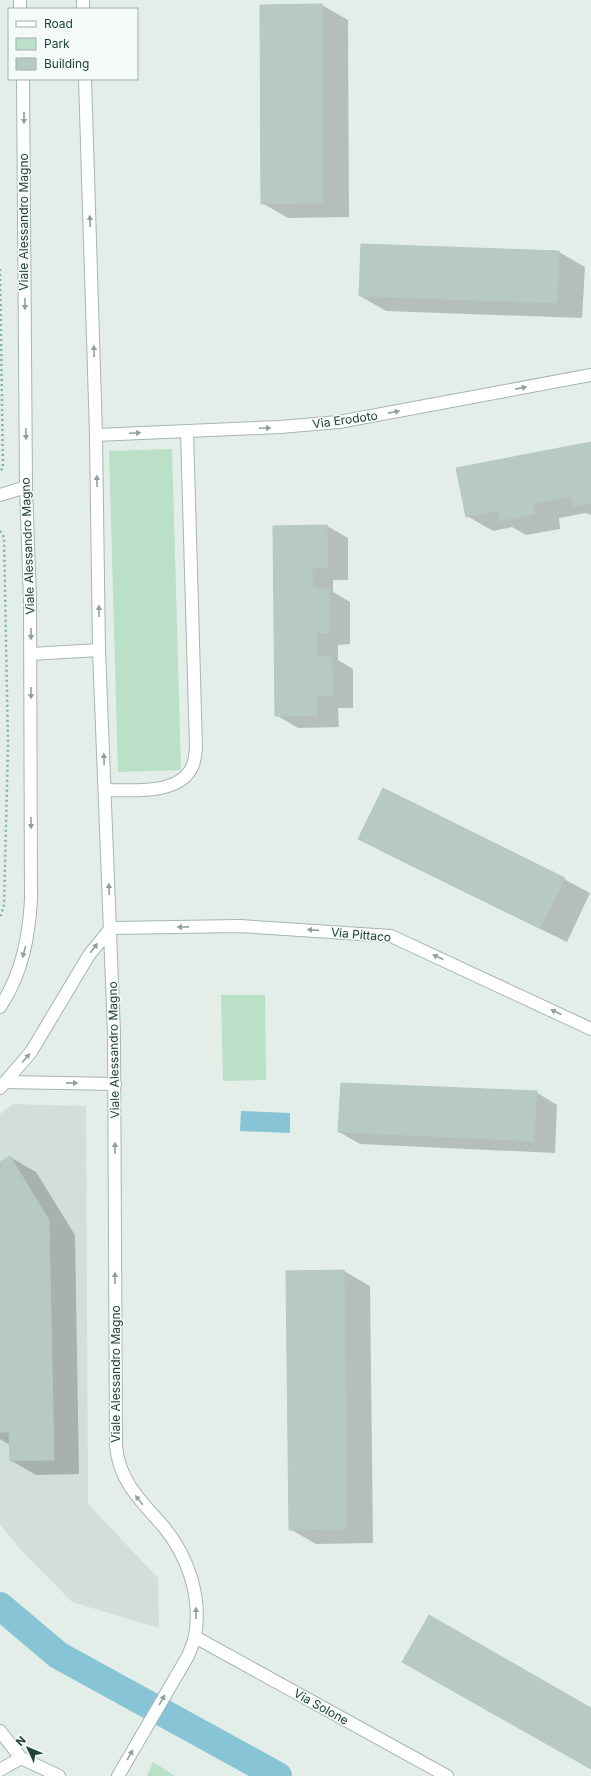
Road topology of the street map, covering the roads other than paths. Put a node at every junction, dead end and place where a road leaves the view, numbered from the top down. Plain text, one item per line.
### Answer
1 (23, 80) edge
2 (86, 80) edge
3 (591, 375) edge
4 (187, 431) junction
5 (96, 435) junction
6 (26, 487) junction
7 (0, 495) edge
8 (99, 650) junction
9 (31, 654) junction
10 (105, 790) junction
11 (111, 928) junction
12 (0, 1007) edge
13 (591, 1029) edge
14 (114, 1084) junction
15 (3, 1085) edge
16 (195, 1637) junction
17 (0, 1731) edge
18 (21, 1758) junction
19 (0, 1770) edge
20 (59, 1776) edge
21 (118, 1776) edge
22 (447, 1776) edge

1 -> 6 street, Viale Alessandro Magno
5 -> 2 street, Viale Alessandro Magno
4 -> 3 street, Via Erodoto
5 -> 4 street, Via Erodoto
4 - 10 street
8 -> 5 street, Viale Alessandro Magno
6 - 7 street
6 -> 9 street, Viale Alessandro Magno
8 - 9 street
10 -> 8 street, Viale Alessandro Magno
9 -> 12 street, Viale Alessandro Magno
11 -> 10 street, Viale Alessandro Magno
13 -> 11 street, Via Pittaco
11 - 14 street, Viale Alessandro Magno
15 -> 11 street
15 -> 14 street
16 -> 14 street, Viale Alessandro Magno
21 -> 16 street, Viale Alessandro Magno
16 - 22 street, Via Solone
17 - 18 street
18 - 19 street
18 - 20 street

